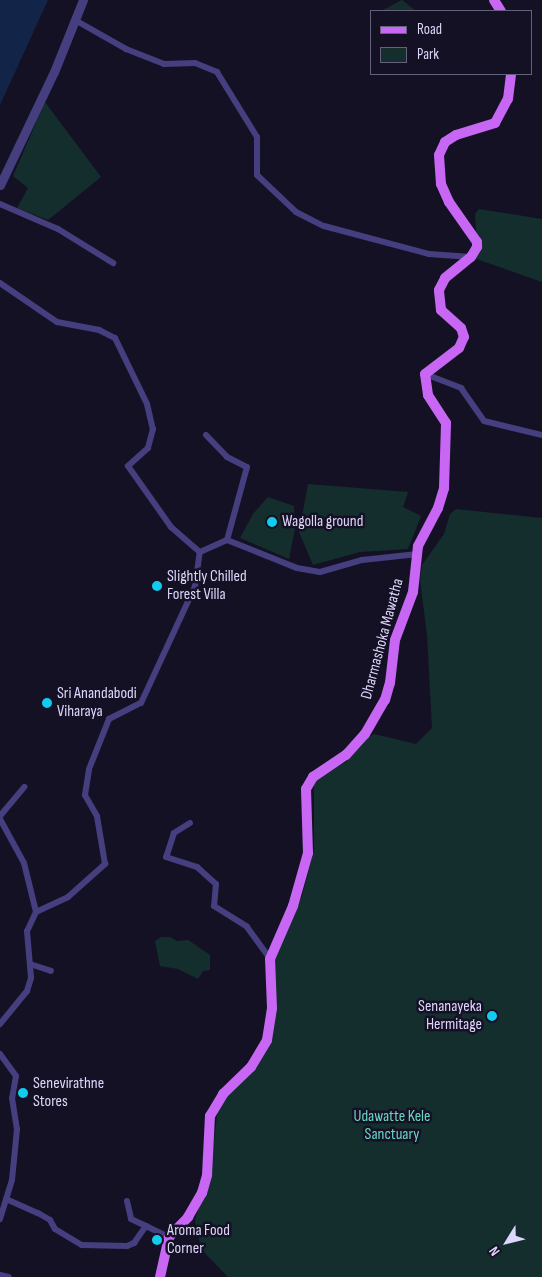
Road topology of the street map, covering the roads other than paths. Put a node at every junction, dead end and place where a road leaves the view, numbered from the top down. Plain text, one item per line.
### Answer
1 (83, 0) edge
2 (75, 20) junction
3 (511, 75) edge
4 (0, 185) edge
5 (0, 204) edge
6 (471, 257) junction
7 (113, 263) dead end
8 (0, 283) edge
9 (425, 374) junction
10 (206, 435) dead end
11 (542, 435) edge
12 (227, 540) junction
13 (200, 552) junction
14 (418, 554) junction
15 (24, 787) dead end
16 (0, 817) edge
17 (190, 823) dead end
18 (36, 912) junction
19 (270, 959) junction
20 (30, 964) junction
21 (51, 971) dead end
22 (0, 1024) edge
23 (0, 1054) edge
24 (4, 1197) edge
25 (127, 1201) dead end
26 (0, 1219) edge
27 (146, 1226) junction
28 (170, 1237) junction
29 (0, 1274) edge
30 (9, 1277) edge
31 (160, 1277) edge

1 - 2 street
2 - 4 street
2 - 6 street
3 - 6 main road
5 - 7 street
6 - 9 main road
8 - 13 street
9 - 11 street
9 - 14 main road, Dharmashoka Mawatha
10 - 12 street
12 - 13 street
12 - 14 street
13 - 18 street
14 - 19 main road, Dharmashoka Mawatha
15 - 16 street
16 - 18 street
17 - 19 street
18 - 20 street
19 - 28 main road, Dharmashoka Mawatha
20 - 21 street
20 - 22 street
23 - 24 street
24 - 26 street
24 - 27 street
25 - 27 street
27 - 28 street
28 - 31 main road, Dharmashoka Mawatha
29 - 30 street

